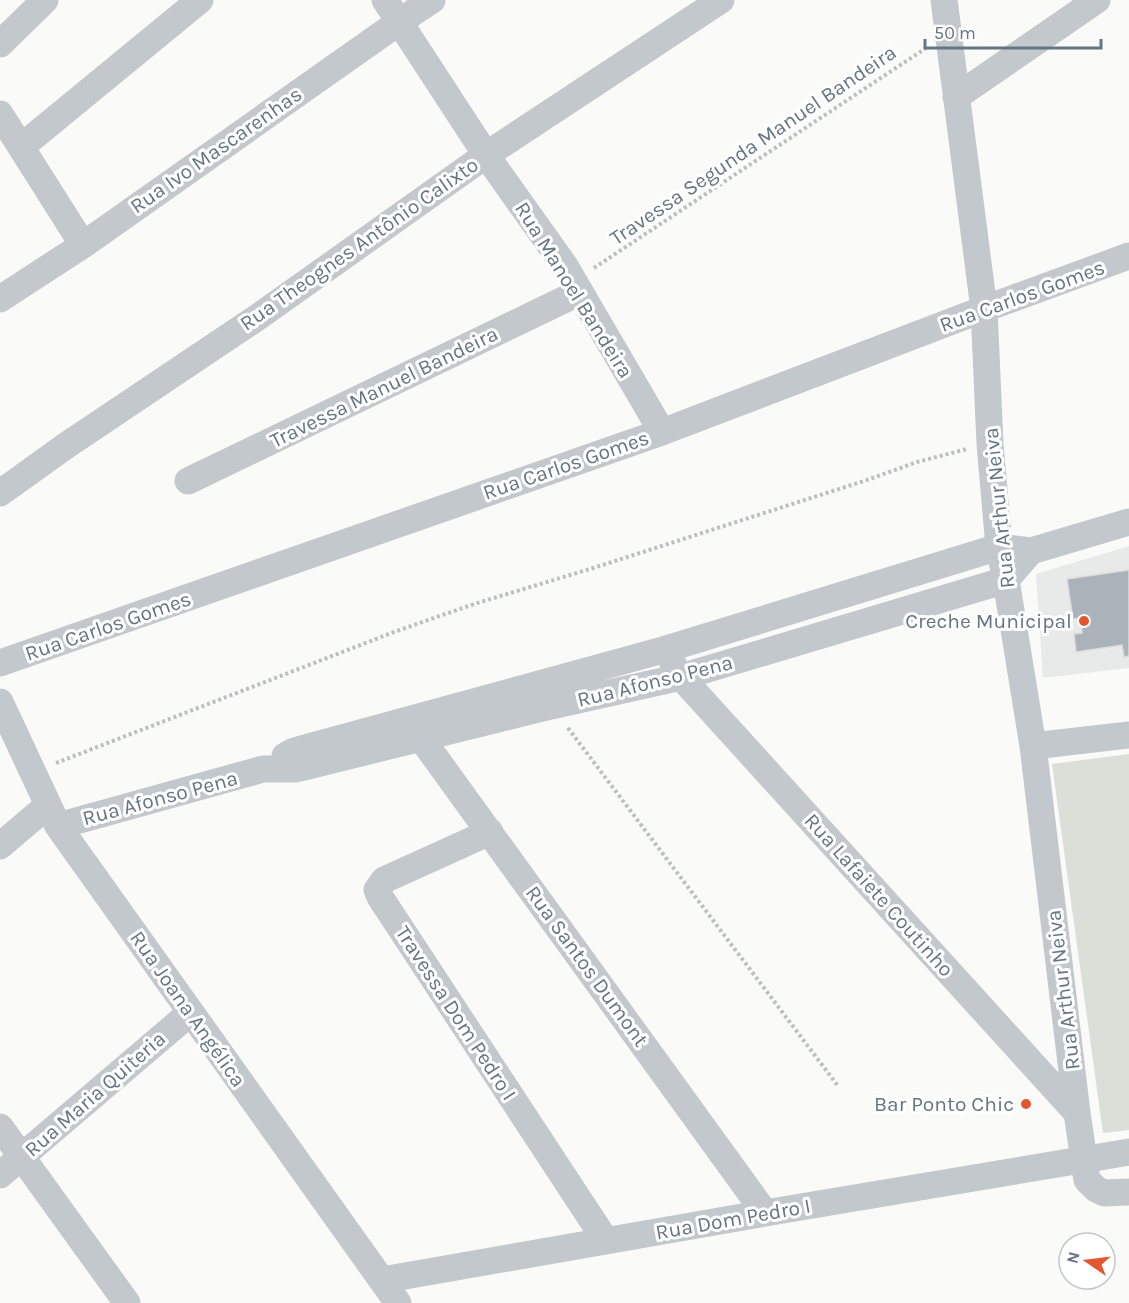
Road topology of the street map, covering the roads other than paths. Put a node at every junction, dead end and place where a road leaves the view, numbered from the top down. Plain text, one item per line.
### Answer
1 (45, 0) edge
2 (200, 0) edge
3 (432, 0) edge
4 (721, 0) edge
5 (944, 0) edge
6 (1097, 0) edge
7 (392, 11) edge
8 (0, 44) edge
9 (956, 97) junction
10 (0, 114) edge
11 (21, 147) junction
12 (486, 155) junction
13 (83, 245) junction
14 (1129, 256) edge
15 (577, 287) junction
16 (0, 299) edge
17 (984, 309) junction
18 (662, 432) junction
19 (188, 482) dead end
20 (0, 493) edge
21 (1129, 522) edge
22 (999, 547) junction
23 (1031, 551) junction
24 (1006, 580) junction
25 (663, 650) junction
26 (0, 663) edge
27 (681, 677) junction
28 (0, 702) edge
29 (416, 728) junction
30 (1129, 735) edge
31 (1033, 746) junction
32 (52, 816) junction
33 (490, 832) junction
34 (0, 846) edge
35 (190, 1013) junction
36 (1077, 1113) junction
37 (0, 1126) edge
38 (1129, 1152) edge
39 (22, 1157) junction
40 (1084, 1158) junction
41 (0, 1175) edge
42 (1129, 1192) edge
43 (765, 1213) junction
44 (606, 1241) junction
45 (382, 1280) junction
46 (127, 1303) edge
47 (398, 1303) edge

1 - 8 street
2 - 11 street
3 - 7 street, Rua Ivo Mascarenhas
4 - 12 street, Rua Theognes Antônio Calixto
5 - 9 street, Rua Arthur Neiva
6 - 9 street
7 - 12 street, Rua Manoel Bandeira
7 - 13 street, Rua Ivo Mascarenhas
9 - 17 street, Rua Arthur Neiva
10 - 11 street
11 - 13 street
12 - 15 street, Rua Manoel Bandeira
12 - 20 street, Rua Theognes Antônio Calixto
13 - 16 street, Rua Ivo Mascarenhas
14 - 17 street, Rua Carlos Gomes
15 - 18 street, Rua Manoel Bandeira
15 - 19 street, Travessa Manuel Bandeira
17 - 18 street, Rua Carlos Gomes
17 - 22 street, Rua Arthur Neiva
18 - 26 street, Rua Carlos Gomes
21 - 23 street, Rua Afonso Pena
22 - 23 street, Rua Afonso Pena
22 - 24 street, Rua Arthur Neiva
22 - 25 street, Rua Afonso Pena
23 - 24 street
24 - 27 street, Rua Afonso Pena
24 - 31 street, Rua Arthur Neiva
25 - 27 street, Rua Lafaiete Coutinho
25 - 29 street, Rua Afonso Pena
27 - 29 street, Rua Afonso Pena
27 - 36 street, Rua Lafaiete Coutinho
28 - 32 street, Rua Joana Angélica
29 - 32 street, Rua Afonso Pena
29 - 33 street, Rua Santos Dumont
30 - 31 street
31 - 36 street, Rua Arthur Neiva
32 - 34 street
32 - 35 street, Rua Joana Angélica
33 - 43 street, Rua Santos Dumont
33 - 44 street, Travessa Dom Pedro I
35 - 39 street, Rua Maria Quiteria
35 - 45 street, Rua Joana Angélica
36 - 40 street, Rua Arthur Neiva
37 - 39 street
38 - 40 street, Rua Dom Pedro I
39 - 41 street, Rua Maria Quiteria
39 - 46 street
40 - 42 street, Rua Arthur Neiva
40 - 43 street, Rua Dom Pedro I
43 - 44 street, Rua Dom Pedro I
44 - 45 street, Rua Dom Pedro I
45 - 47 street, Rua Joana Angélica

